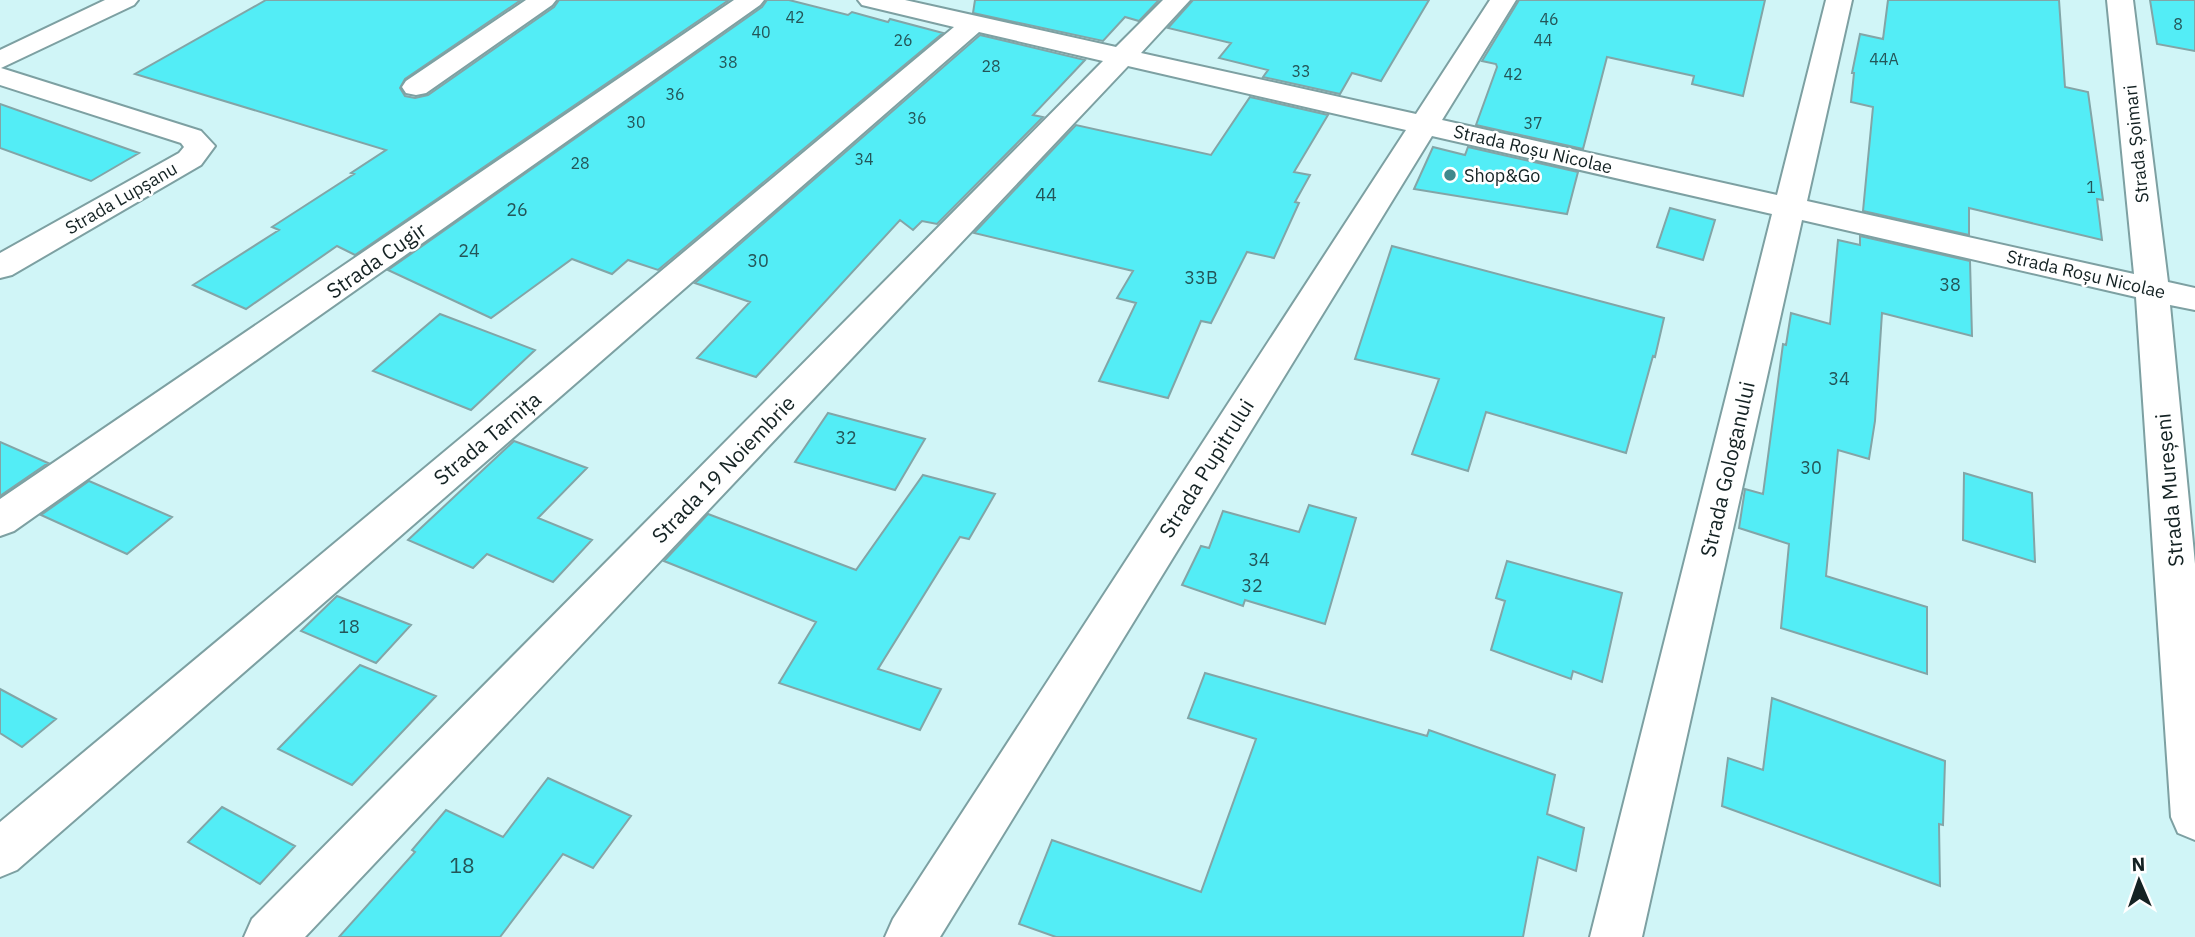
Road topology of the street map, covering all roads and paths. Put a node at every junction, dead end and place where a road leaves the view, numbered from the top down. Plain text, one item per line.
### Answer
1 (124, 0) edge
2 (543, 0) edge
3 (751, 0) edge
4 (871, 0) edge
5 (1177, 0) edge
6 (1503, 0) edge
7 (1839, 0) edge
8 (2120, 0) edge
9 (974, 23) junction
10 (1122, 57) junction
11 (0, 60) edge
12 (0, 76) edge
13 (416, 88) dead end
14 (1423, 124) junction
15 (1790, 207) junction
16 (0, 267) edge
17 (2152, 289) junction
18 (2195, 299) edge
19 (0, 520) edge
20 (2195, 817) edge
21 (0, 853) edge
22 (270, 937) edge
23 (911, 937) edge
24 (1616, 937) edge

1 - 11 street
2 - 13 street
3 - 19 street, Strada Cugir
4 - 9 street, Strada Roșu Nicolae
5 - 10 street, Strada 19 Noiembrie
6 - 14 street, Strada Pupitrului
7 - 15 street, Strada Gologanului
8 - 17 street, Strada Șoimari
9 - 10 street, Strada Roșu Nicolae
9 - 21 street, Strada Tarnița
10 - 14 street, Strada Roșu Nicolae
10 - 22 street, Strada 19 Noiembrie
12 - 16 street, Strada Lupșanu
14 - 15 street, Strada Roșu Nicolae
14 - 23 street, Strada Pupitrului
15 - 17 street, Strada Roșu Nicolae
15 - 24 street, Strada Gologanului
17 - 18 street, Strada Roșu Nicolae
17 - 20 street, Strada Mureșeni

